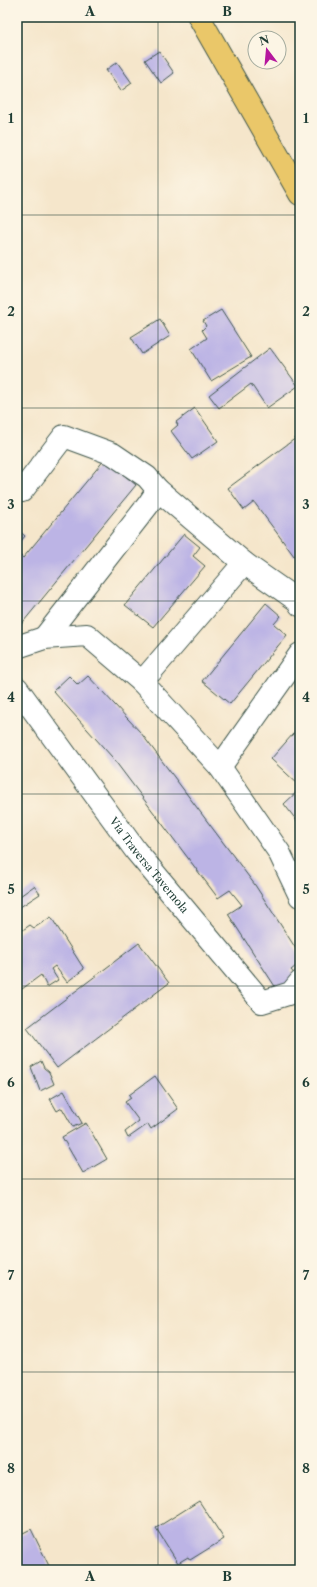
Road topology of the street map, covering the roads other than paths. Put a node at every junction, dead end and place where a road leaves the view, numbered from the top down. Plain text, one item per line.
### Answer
1 (199, 17) edge
2 (300, 194) edge
3 (158, 490) junction
4 (22, 491) dead end
5 (244, 563) junction
6 (300, 605) edge
7 (44, 638) junction
8 (17, 647) edge
9 (300, 654) edge
10 (142, 682) junction
11 (17, 688) edge
12 (220, 768) junction
13 (300, 896) edge
14 (300, 982) edge

1 - 2 highway
3 - 4 street
3 - 5 street
3 - 7 street
5 - 6 street
5 - 10 street
7 - 8 street
7 - 10 street
9 - 12 street
10 - 12 street
11 - 14 street, Via Traversa Tavernola
12 - 13 street

